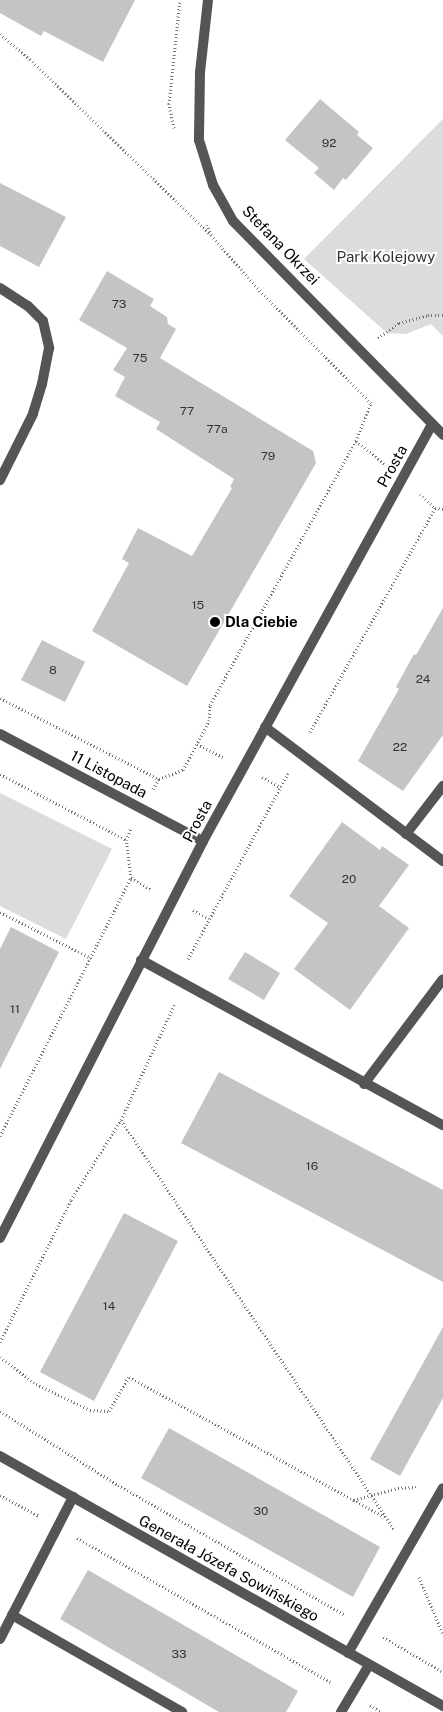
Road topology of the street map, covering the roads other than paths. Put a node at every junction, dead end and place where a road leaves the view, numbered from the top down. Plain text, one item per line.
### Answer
1 (208, 0) edge
2 (0, 288) edge
3 (432, 425) junction
4 (443, 435) edge
5 (0, 480) edge
6 (265, 727) junction
7 (0, 734) edge
8 (443, 786) edge
9 (406, 834) junction
10 (203, 841) junction
11 (443, 862) edge
12 (141, 960) junction
13 (443, 979) edge
14 (364, 1084) junction
15 (443, 1126) edge
16 (0, 1238) edge
17 (0, 1456) edge
18 (443, 1488) edge
19 (73, 1497) junction
20 (12, 1615) junction
21 (0, 1639) edge
22 (348, 1653) junction
23 (369, 1665) junction
24 (443, 1706) edge
25 (182, 1712) edge
26 (341, 1712) edge

1 - 3 street, Stefana Okrzei
2 - 5 street
3 - 4 street, Stefana Okrzei
3 - 6 street, Prosta
6 - 9 street
6 - 10 street, Prosta
7 - 10 street, 11 Listopada
8 - 9 street
9 - 11 street
10 - 12 street, Prosta
12 - 14 street
12 - 16 street, Prosta
13 - 14 street
14 - 15 street
17 - 19 street, Generała Józefa Sowińskiego
18 - 22 street
19 - 20 street
19 - 22 street, Generała Józefa Sowińskiego
20 - 21 street
20 - 25 street
22 - 23 street, Generała Józefa Sowińskiego
23 - 24 street, Generała Józefa Sowińskiego
23 - 26 street

